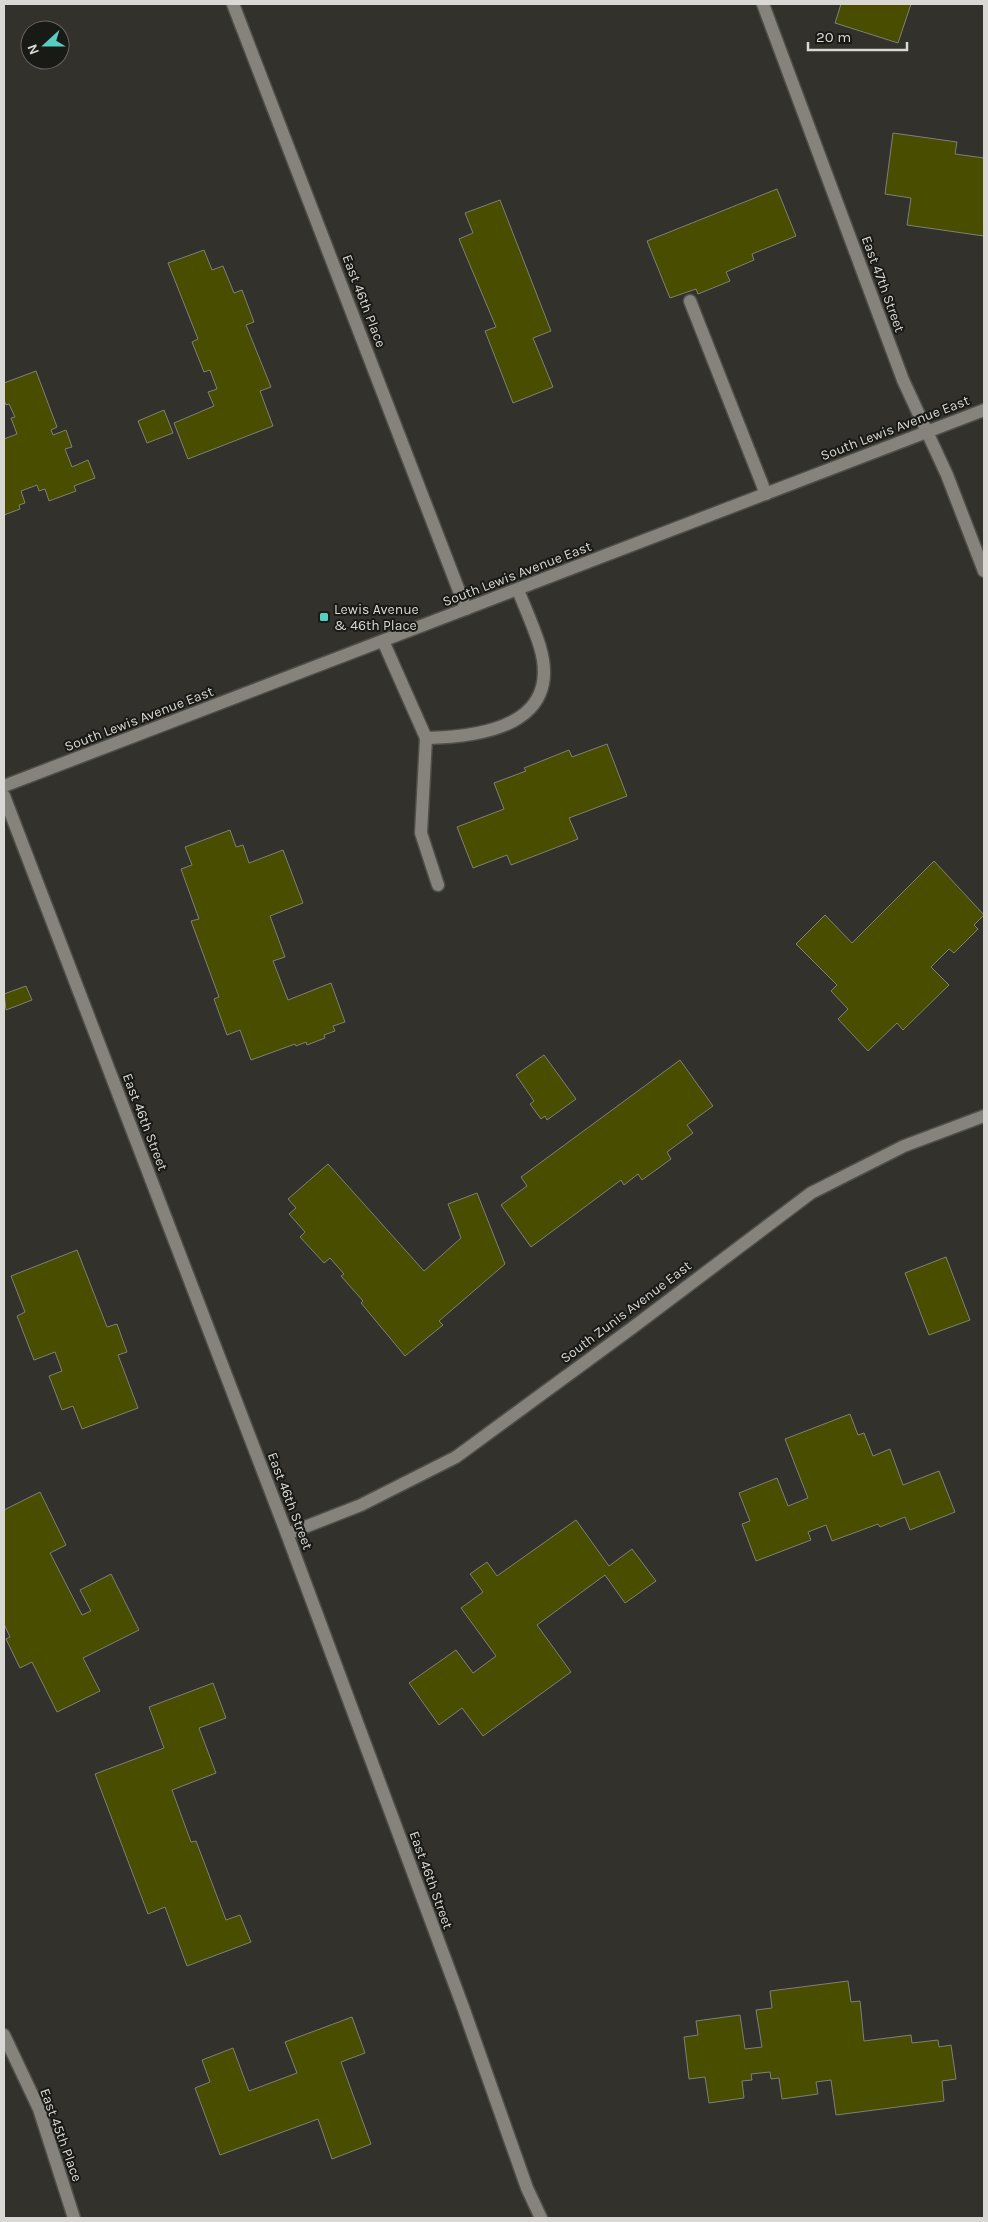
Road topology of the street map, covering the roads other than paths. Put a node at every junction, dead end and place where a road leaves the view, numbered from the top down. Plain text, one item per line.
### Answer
1 (233, 4) edge
2 (763, 4) edge
3 (690, 301) dead end
4 (984, 410) edge
5 (928, 432) junction
6 (766, 494) junction
7 (984, 572) edge
8 (518, 590) junction
9 (466, 610) junction
10 (383, 642) junction
11 (426, 738) junction
12 (4, 786) edge
13 (4, 796) edge
14 (438, 885) dead end
15 (984, 1116) edge
16 (286, 1534) junction
17 (4, 2035) edge
18 (74, 2218) edge
19 (541, 2218) edge

1 - 9 street, East 46th Place
2 - 5 street, East 47th Street
3 - 6 street
4 - 5 street, South Lewis Avenue East
5 - 6 street, South Lewis Avenue East
5 - 7 street, East 47th Street
6 - 8 street, South Lewis Avenue East
8 - 9 street, South Lewis Avenue East
8 - 11 street
9 - 10 street, South Lewis Avenue East
10 - 11 street
10 - 12 street, South Lewis Avenue East
11 - 14 street
13 - 16 street, East 46th Street
15 - 16 street, South Zunis Avenue East
16 - 19 street, East 46th Street
17 - 18 street, East 45th Place

